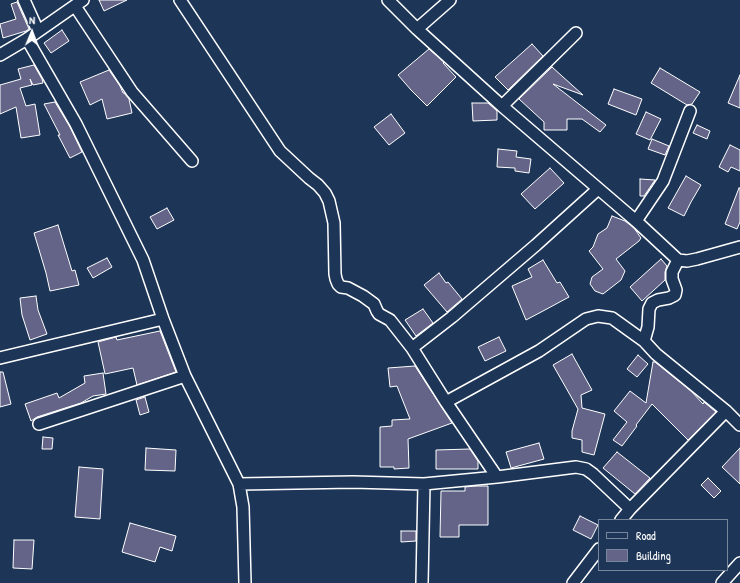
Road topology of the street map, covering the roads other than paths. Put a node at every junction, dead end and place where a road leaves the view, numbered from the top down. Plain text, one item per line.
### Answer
1 (24, 0) edge
2 (180, 0) edge
3 (388, 0) edge
4 (450, 0) edge
5 (79, 3) edge
6 (417, 29) junction
7 (38, 31) junction
8 (576, 33) dead end
9 (27, 39) junction
10 (0, 55) edge
11 (502, 106) junction
12 (690, 111) dead end
13 (192, 161) dead end
14 (598, 189) junction
15 (636, 221) junction
16 (740, 247) edge
17 (678, 260) junction
18 (163, 320) junction
19 (644, 341) junction
20 (412, 348) junction
21 (0, 358) edge
22 (185, 376) junction
23 (446, 402) junction
24 (726, 411) junction
25 (39, 424) dead end
26 (740, 425) edge
27 (497, 477) junction
28 (239, 484) junction
29 (424, 484) junction
30 (630, 509) junction
31 (623, 519) edge
32 (598, 550) edge
33 (740, 563) edge
34 (245, 583) edge
35 (422, 583) edge
36 (573, 583) edge
37 (722, 583) edge

1 - 7 street
2 - 20 street
3 - 6 street
4 - 6 street
5 - 7 street
5 - 13 street
6 - 11 street
7 - 9 street
8 - 11 street
9 - 10 street
9 - 18 street
11 - 14 street
12 - 15 street
14 - 15 street
14 - 20 street
15 - 17 street
16 - 17 street
17 - 19 street
18 - 21 street
18 - 22 street
19 - 23 street
19 - 24 street
20 - 23 street
22 - 25 street
22 - 28 street
23 - 27 street
24 - 26 street
24 - 30 street
27 - 29 street
27 - 30 street
28 - 29 street
28 - 34 street
29 - 35 street
30 - 31 street
32 - 36 street
33 - 37 street

